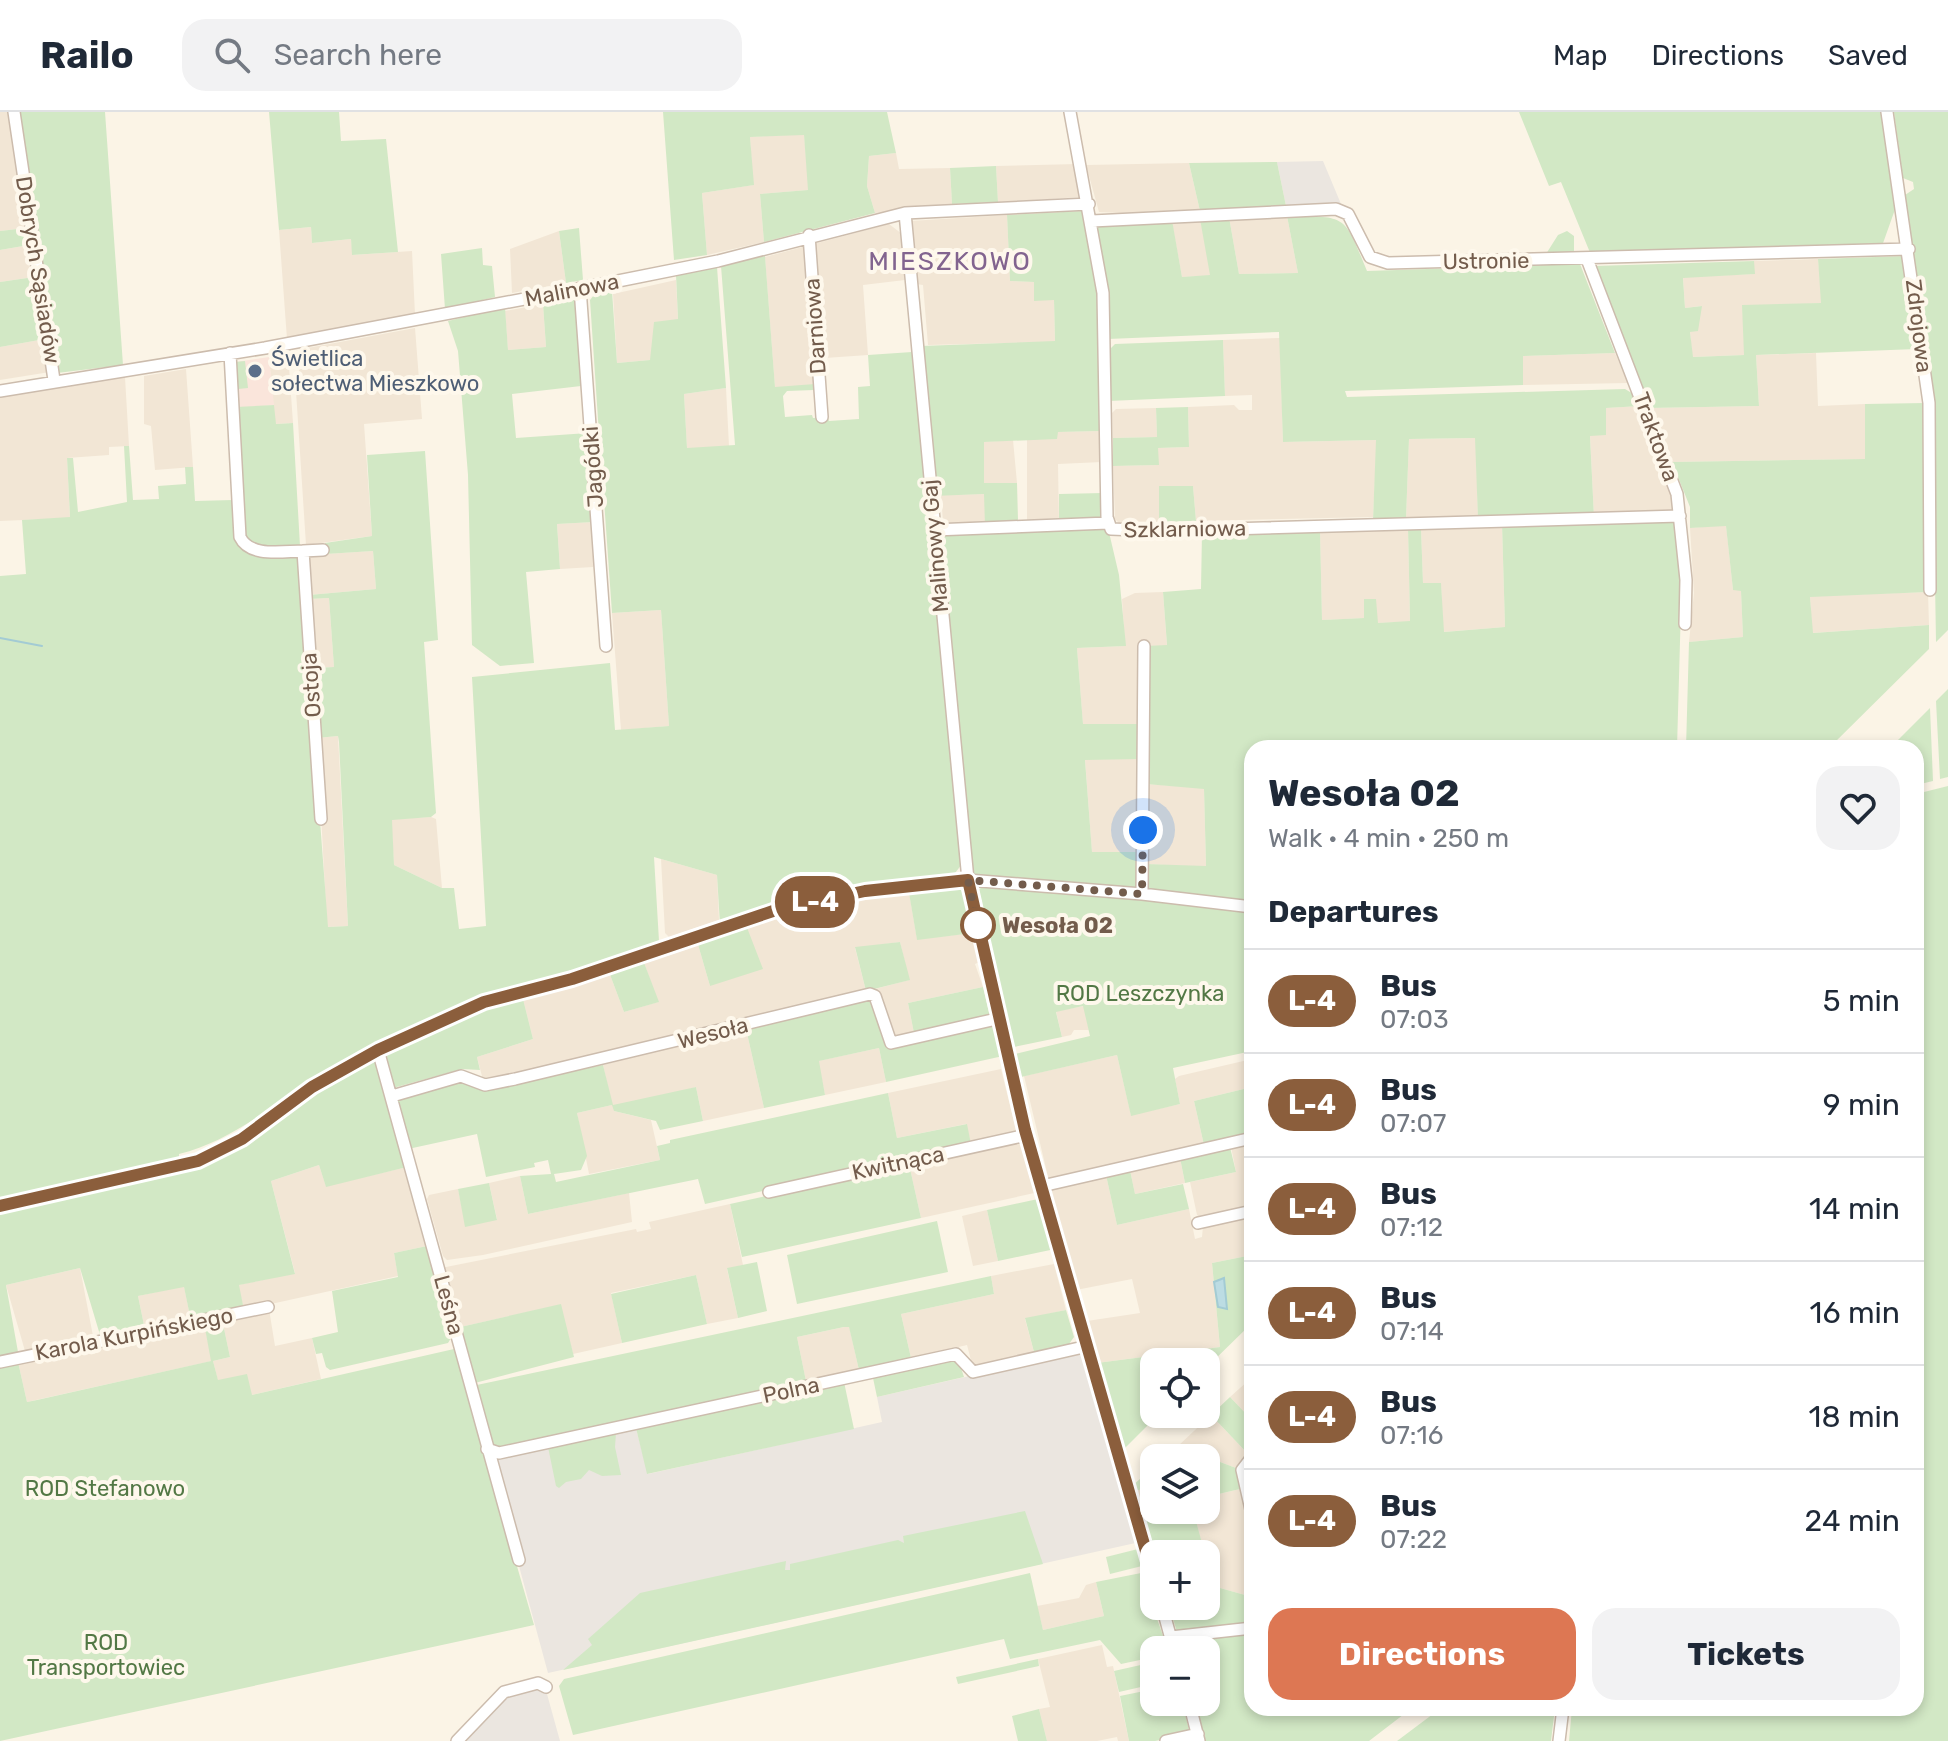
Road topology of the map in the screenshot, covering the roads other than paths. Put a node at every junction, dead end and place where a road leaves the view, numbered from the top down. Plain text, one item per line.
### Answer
1 (14, 112) edge
2 (1070, 112) edge
3 (1887, 112) edge
4 (1089, 204) junction
5 (905, 213) junction
6 (1092, 221) junction
7 (809, 235) junction
8 (1909, 249) junction
9 (1587, 259) junction
10 (580, 288) junction
11 (230, 353) junction
12 (54, 380) junction
13 (0, 391) edge
14 (822, 417) dead end
15 (1680, 516) junction
16 (1108, 523) junction
17 (934, 530) junction
18 (323, 550) dead end
19 (303, 551) junction
20 (1930, 590) dead end
21 (1685, 624) dead end
22 (606, 646) dead end
23 (1144, 646) dead end
24 (321, 819) dead end
25 (968, 880) junction
26 (1142, 894) junction
27 (1244, 906) edge
28 (1001, 1018) junction
29 (378, 1050) junction
30 (392, 1096) junction
31 (1027, 1135) junction
32 (1244, 1140) edge
33 (1042, 1186) junction
34 (769, 1192) dead end
35 (0, 1206) edge
36 (1244, 1213) edge
37 (1198, 1223) dead end
38 (268, 1307) dead end
39 (1088, 1346) junction
40 (0, 1362) edge
41 (487, 1449) junction
42 (1143, 1540) edge
43 (519, 1560) dead end
44 (1244, 1629) edge
45 (1180, 1636) edge
46 (546, 1687) dead end
47 (1193, 1716) edge
48 (1562, 1716) edge
49 (1198, 1737) edge
50 (457, 1741) edge
51 (1166, 1741) edge
52 (1559, 1741) edge

1 - 12 street, Dobrych Sąsiadów
2 - 4 street, Szklarniowa
3 - 8 street, Zdrojowa
4 - 5 street, Malinowa
4 - 6 street, Szklarniowa
5 - 7 street, Malinowa
5 - 17 street, Malinowy Gaj
6 - 9 street, Ustronie
6 - 16 street, Szklarniowa
7 - 10 street, Malinowa
7 - 14 street, Darniowa
8 - 9 street, Ustronie
8 - 20 street, Zdrojowa
9 - 15 street, Traktowa
10 - 11 street, Malinowa
10 - 22 street, Jagódki
11 - 12 street, Malinowa
11 - 19 street
12 - 13 street, Malinowa
15 - 16 street, Szklarniowa
15 - 21 street, Traktowa
16 - 17 street
17 - 25 street, Malinowy Gaj
18 - 19 street
19 - 24 street, Ostoja
23 - 26 street
25 - 26 street
25 - 28 street
25 - 29 street
26 - 27 street
28 - 30 street, Wesoła
28 - 31 street
29 - 30 street, Leśna
29 - 35 street
30 - 41 street, Leśna
31 - 33 street
31 - 34 street, Kwitnąca
32 - 33 street
33 - 39 street
36 - 37 street
38 - 40 street, Karola Kurpińskiego
39 - 41 street, Polna
39 - 42 street
41 - 43 street, Leśna
44 - 45 street
46 - 50 street
47 - 49 street
48 - 52 street
49 - 51 street

